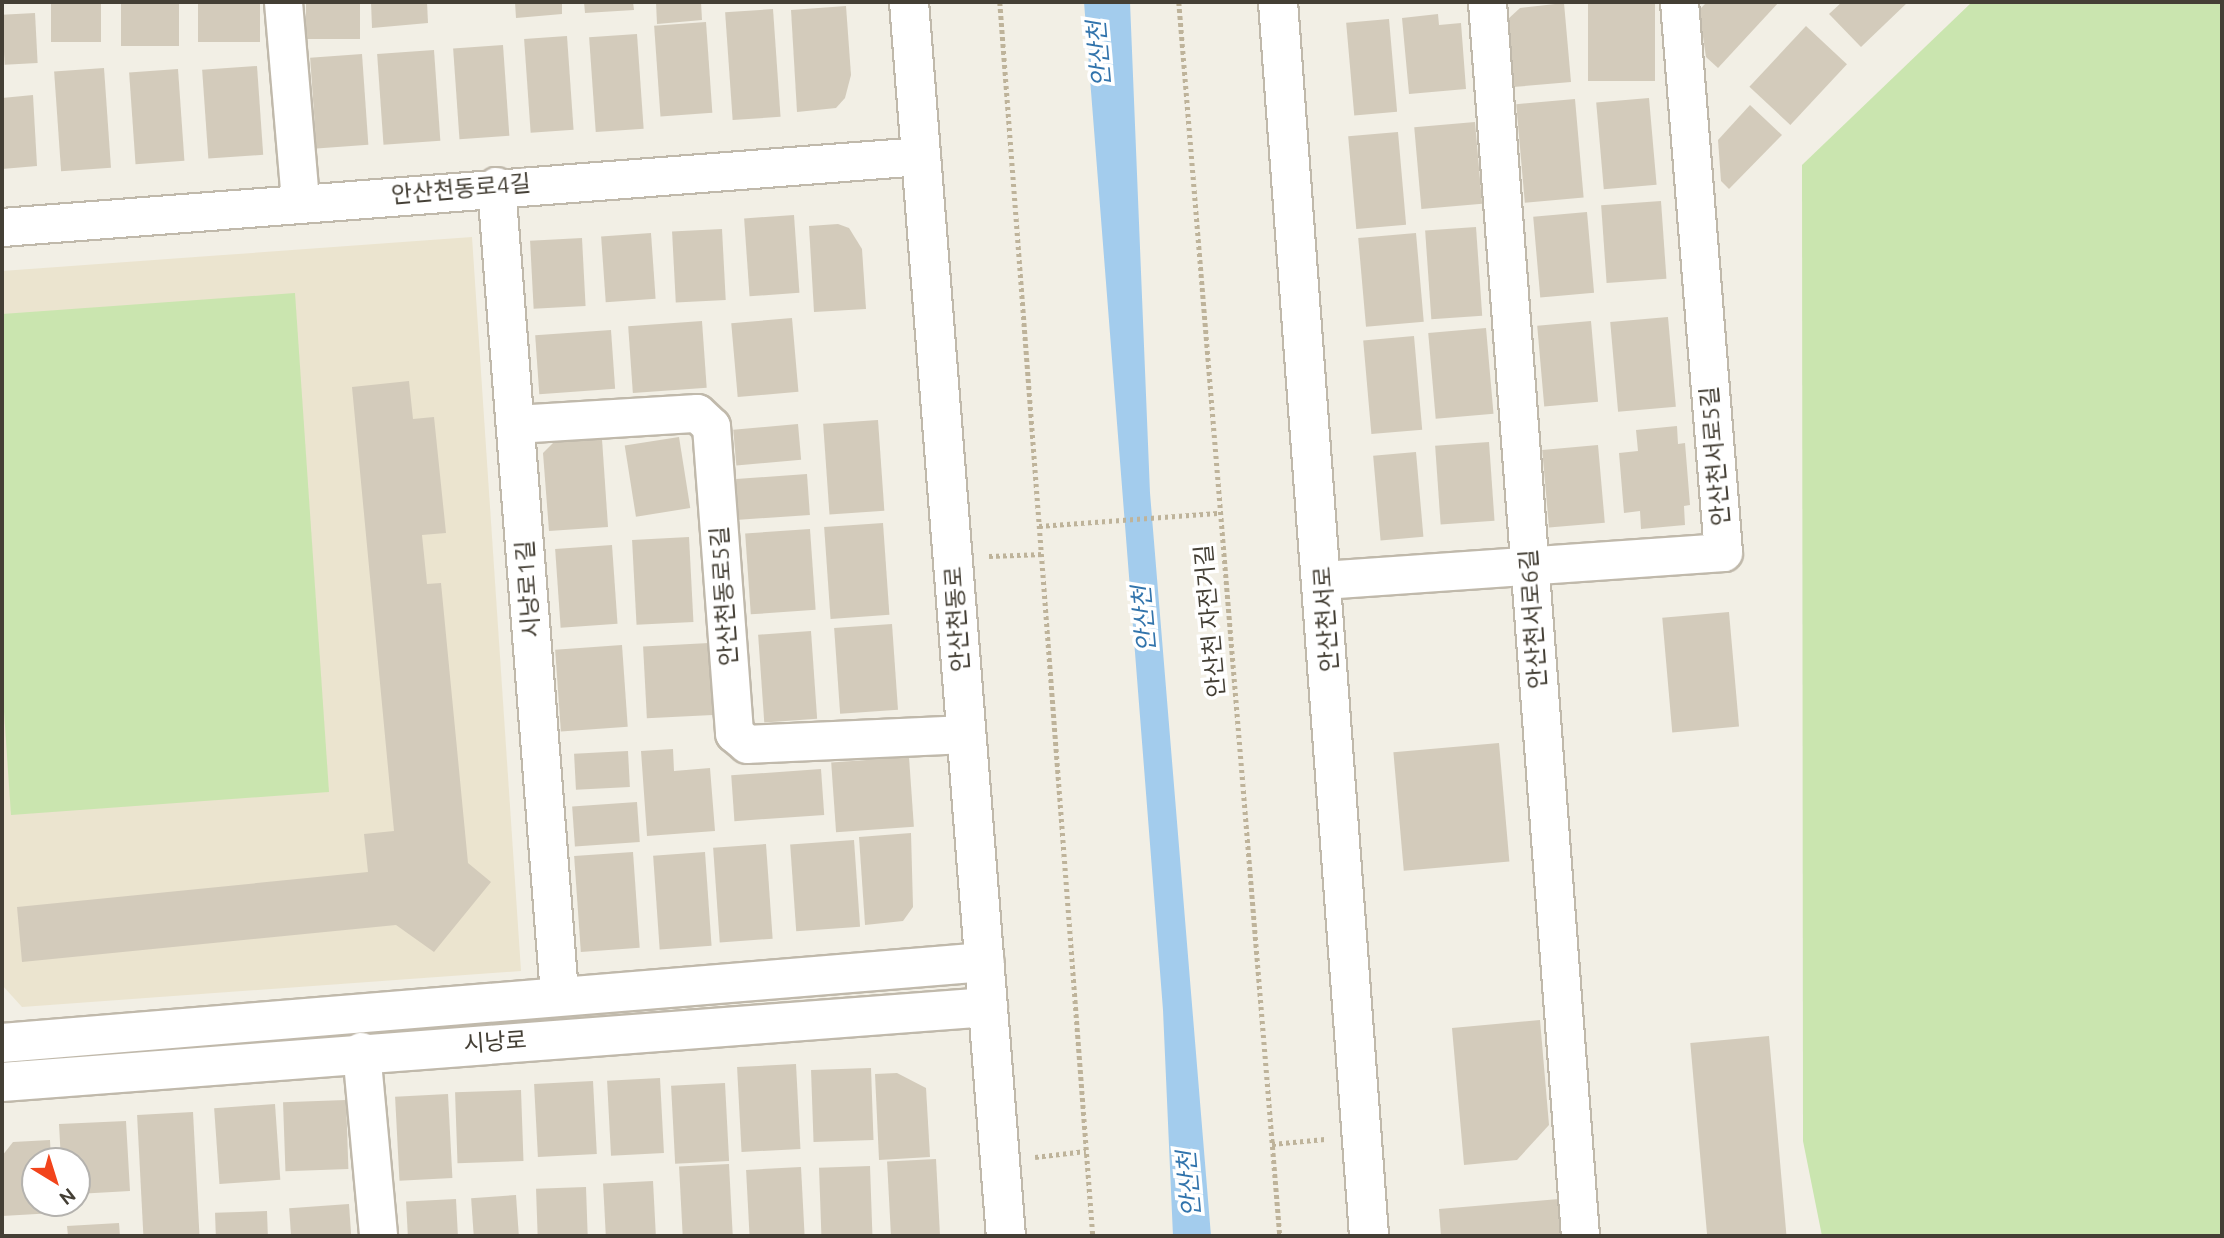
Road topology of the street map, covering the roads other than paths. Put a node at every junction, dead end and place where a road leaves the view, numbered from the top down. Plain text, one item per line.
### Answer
1 (284, 2) edge
2 (909, 2) edge
3 (1278, 2) edge
4 (1487, 2) edge
5 (1679, 2) edge
6 (921, 156) junction
7 (496, 186) junction
8 (300, 202) junction
9 (2, 226) edge
10 (515, 424) junction
11 (1529, 566) junction
12 (1323, 580) junction
13 (965, 734) junction
14 (985, 962) junction
15 (559, 993) junction
16 (988, 1007) junction
17 (2, 1043) edge
18 (362, 1051) junction
19 (2, 1082) edge
20 (378, 1236) edge
21 (1006, 1236) edge
22 (1369, 1236) edge
23 (1580, 1236) edge

1 - 8 street
2 - 6 street, 안산천동로
3 - 12 street, 안산천서로
4 - 11 street, 안산천서로6길
5 - 11 street, 안산천서로5길
6 - 7 street, 안산천동로4길
6 - 13 street, 안산천동로
7 - 8 street, 안산천동로4길
7 - 10 street, 시낭로1길
8 - 9 street, 안산천동로4길
10 - 13 street, 안산천동로5길
10 - 15 street, 시낭로1길
11 - 12 street, 안산천서로5길
11 - 23 street, 안산천서로6길
12 - 22 street, 안산천서로
13 - 14 street, 안산천동로
14 - 15 street, 시낭로
14 - 16 street, 안산천동로
15 - 17 street, 시낭로
16 - 18 street, 시낭로
16 - 21 street, 안산천동로
18 - 19 street, 시낭로
18 - 20 street

